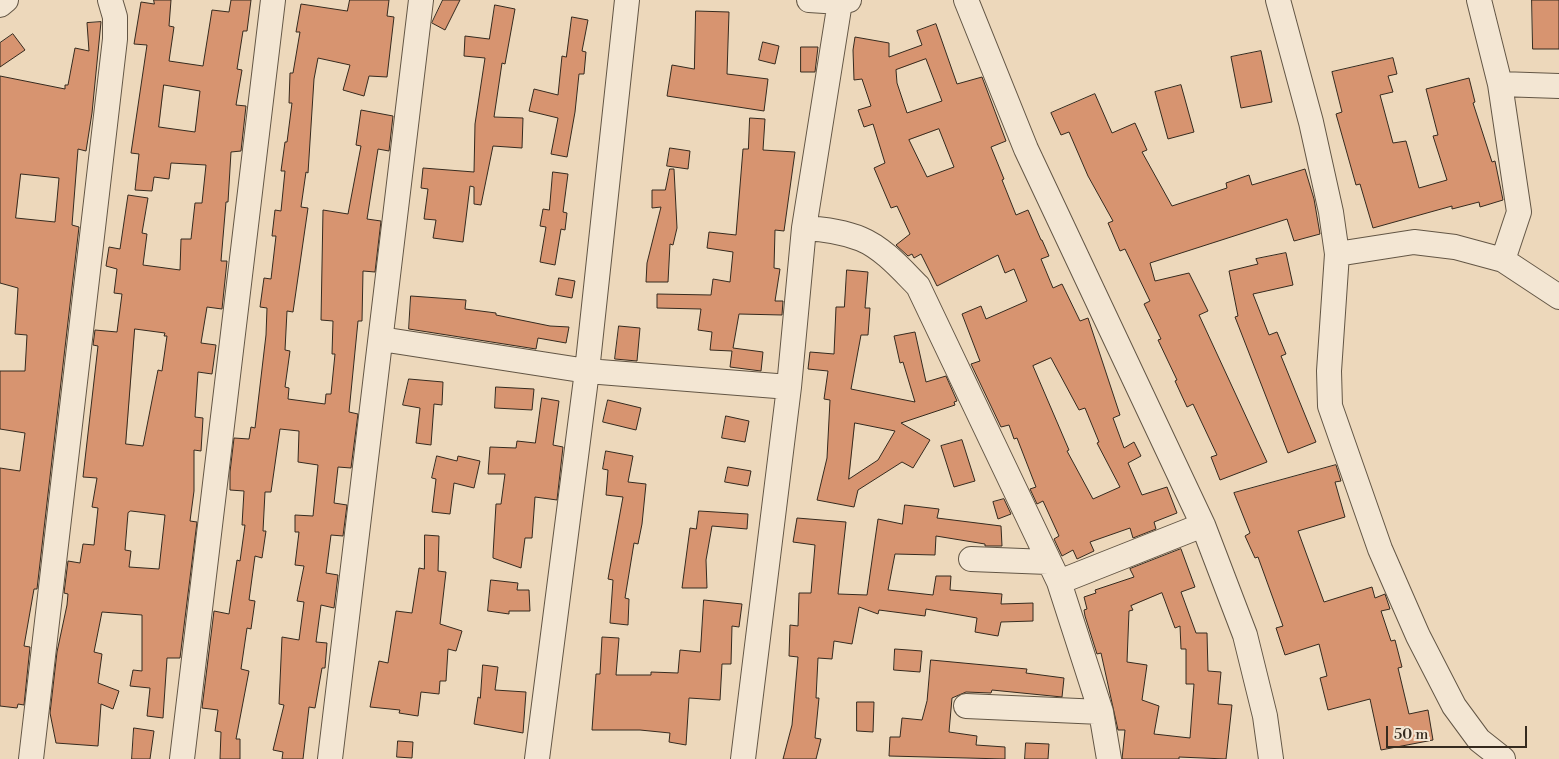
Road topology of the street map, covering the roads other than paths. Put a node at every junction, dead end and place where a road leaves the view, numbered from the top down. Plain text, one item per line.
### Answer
1 (6, 0) edge
2 (110, 0) edge
3 (273, 0) edge
4 (421, 0) edge
5 (627, 0) edge
6 (809, 0) edge
7 (966, 0) edge
8 (1278, 0) edge
9 (1479, 0) edge
10 (845, 1) edge
11 (0, 5) edge
12 (1500, 84) junction
13 (1559, 86) edge
14 (804, 228) junction
15 (1337, 254) junction
16 (1503, 260) junction
17 (1559, 297) edge
18 (381, 339) junction
19 (587, 372) junction
20 (789, 387) junction
21 (1203, 525) junction
22 (971, 559) dead end
23 (1053, 572) junction
24 (966, 706) dead end
25 (1101, 712) junction
26 (31, 759) edge
27 (182, 759) edge
28 (330, 759) edge
29 (537, 759) edge
30 (743, 759) edge
31 (1109, 759) edge
32 (1271, 759) edge
33 (1503, 759) edge

1 - 11 street
2 - 26 street
3 - 27 street
4 - 18 street
5 - 19 street
6 - 10 street
7 - 21 street
8 - 15 street
9 - 12 street
10 - 14 street
12 - 13 street
12 - 16 street
14 - 20 street
14 - 23 street
15 - 16 street
15 - 33 street
16 - 17 street
18 - 19 street
18 - 28 street
19 - 20 street
19 - 29 street
20 - 30 street
21 - 23 street
21 - 32 street
22 - 23 street
23 - 25 street
24 - 25 street
25 - 31 street

